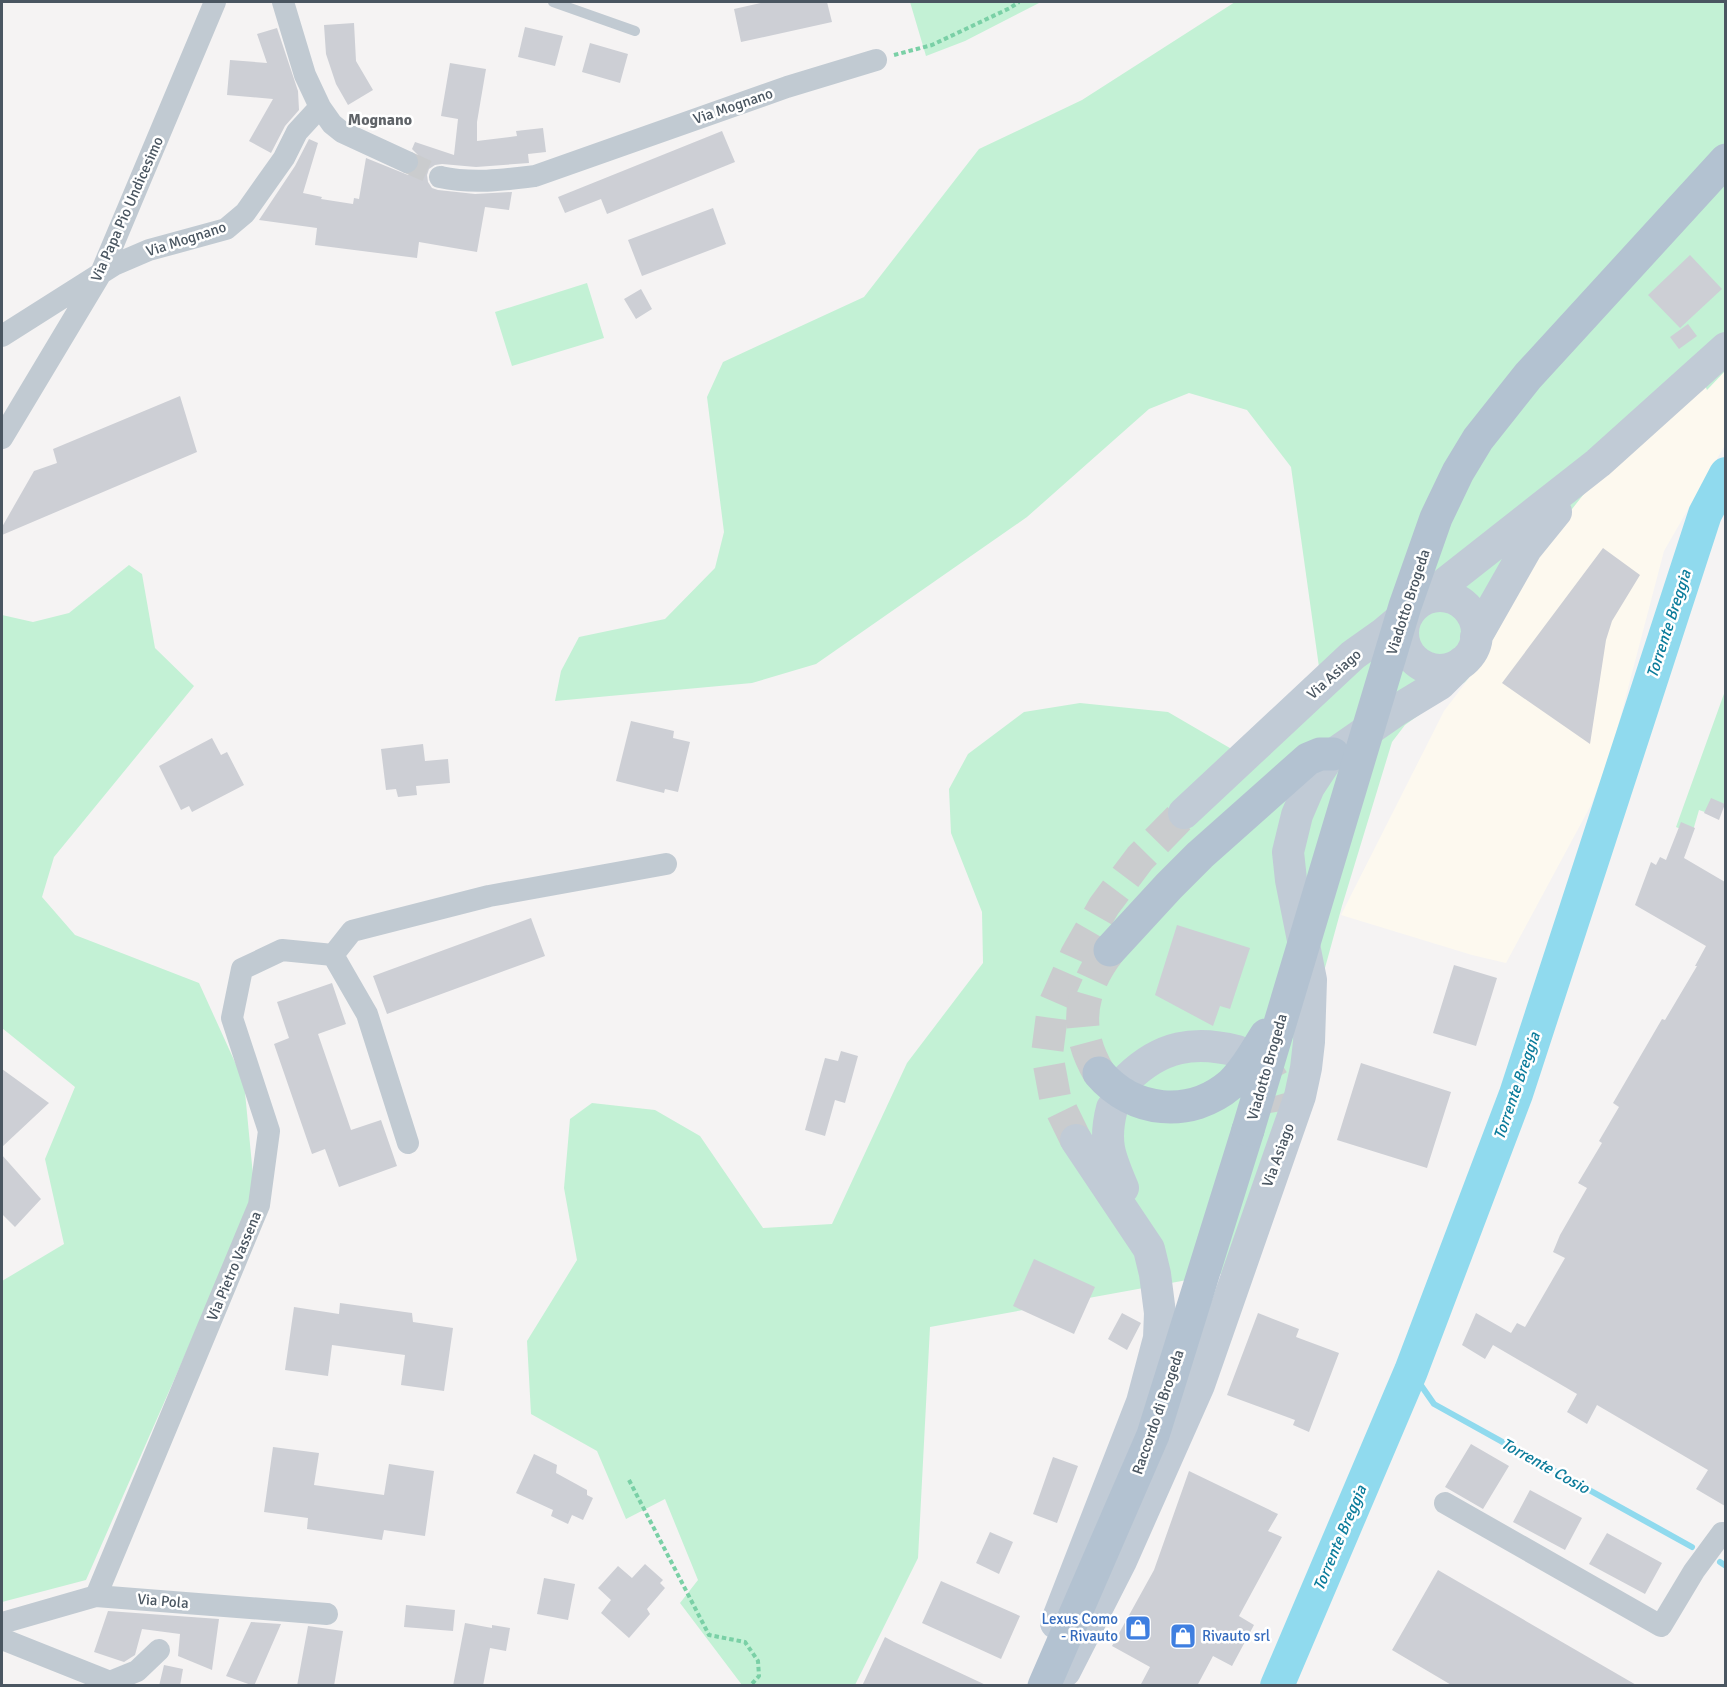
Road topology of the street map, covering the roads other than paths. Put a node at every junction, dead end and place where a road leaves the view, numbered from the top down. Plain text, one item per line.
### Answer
1 (215, 2) edge
2 (283, 2) edge
3 (553, 2) edge
4 (635, 31) dead end
5 (876, 60) road end
6 (320, 107) junction
7 (1725, 160) edge
8 (407, 162) tunnel mouth
9 (440, 177) tunnel mouth
10 (101, 273) junction
11 (2, 336) edge
12 (1725, 348) edge
13 (2, 438) edge
14 (1598, 463) junction
15 (1417, 606) junction
16 (1469, 650) junction
17 (1333, 754) junction
18 (1184, 813) tunnel mouth
19 (666, 864) dead end
20 (1110, 950) tunnel mouth
21 (333, 955) junction
22 (1286, 1003) junction
23 (1238, 1051) tunnel mouth
24 (1114, 1075) joint
25 (1112, 1108) dead end
26 (1282, 1111) tunnel mouth
27 (1248, 1130) joint
28 (1076, 1140) tunnel mouth
29 (408, 1143) dead end
30 (1280, 1149) junction
31 (1149, 1249) junction
32 (1444, 1503) dead end
33 (1725, 1533) edge
34 (96, 1596) junction
35 (327, 1614) dead end
36 (2, 1623) edge
37 (2, 1639) edge
38 (159, 1650) dead end
39 (1038, 1686) edge
40 (1044, 1686) edge
41 (1052, 1686) edge

1 - 10 street, Via Papa Pio Undicesimo
2 - 6 street
3 - 4 lane
5 - 9 street, Via Mognano
6 - 8 street
6 - 10 street, Via Mognano
7 - 22 main road, Viadotto Brogeda, bridge
10 - 11 street, Via Mognano
10 - 13 street, Via Papa Pio Undicesimo
12 - 14 street, Via Asiago
14 - 15 street, Via Asiago
14 - 16 street, Via Asiago
15 - 16 street
15 - 16 street
15 - 18 street, Via Asiago
16 - 17 street, Via Asiago
17 - 20 main road
17 - 30 street, Via Asiago
19 - 21 street
21 - 29 street
21 - 34 street, Via Pietro Vassena
22 - 24 main road, bridge
22 - 27 main road, Viadotto Brogeda, bridge
23 - 24 street
25 - 31 street
26 - 30 street
27 - 40 main road, Raccordo di Brogeda
28 - 31 street
30 - 41 street, Via Asiago
31 - 39 street
32 - 33 street
34 - 35 street, Via Pola
34 - 36 street, Via Pola
37 - 38 street

